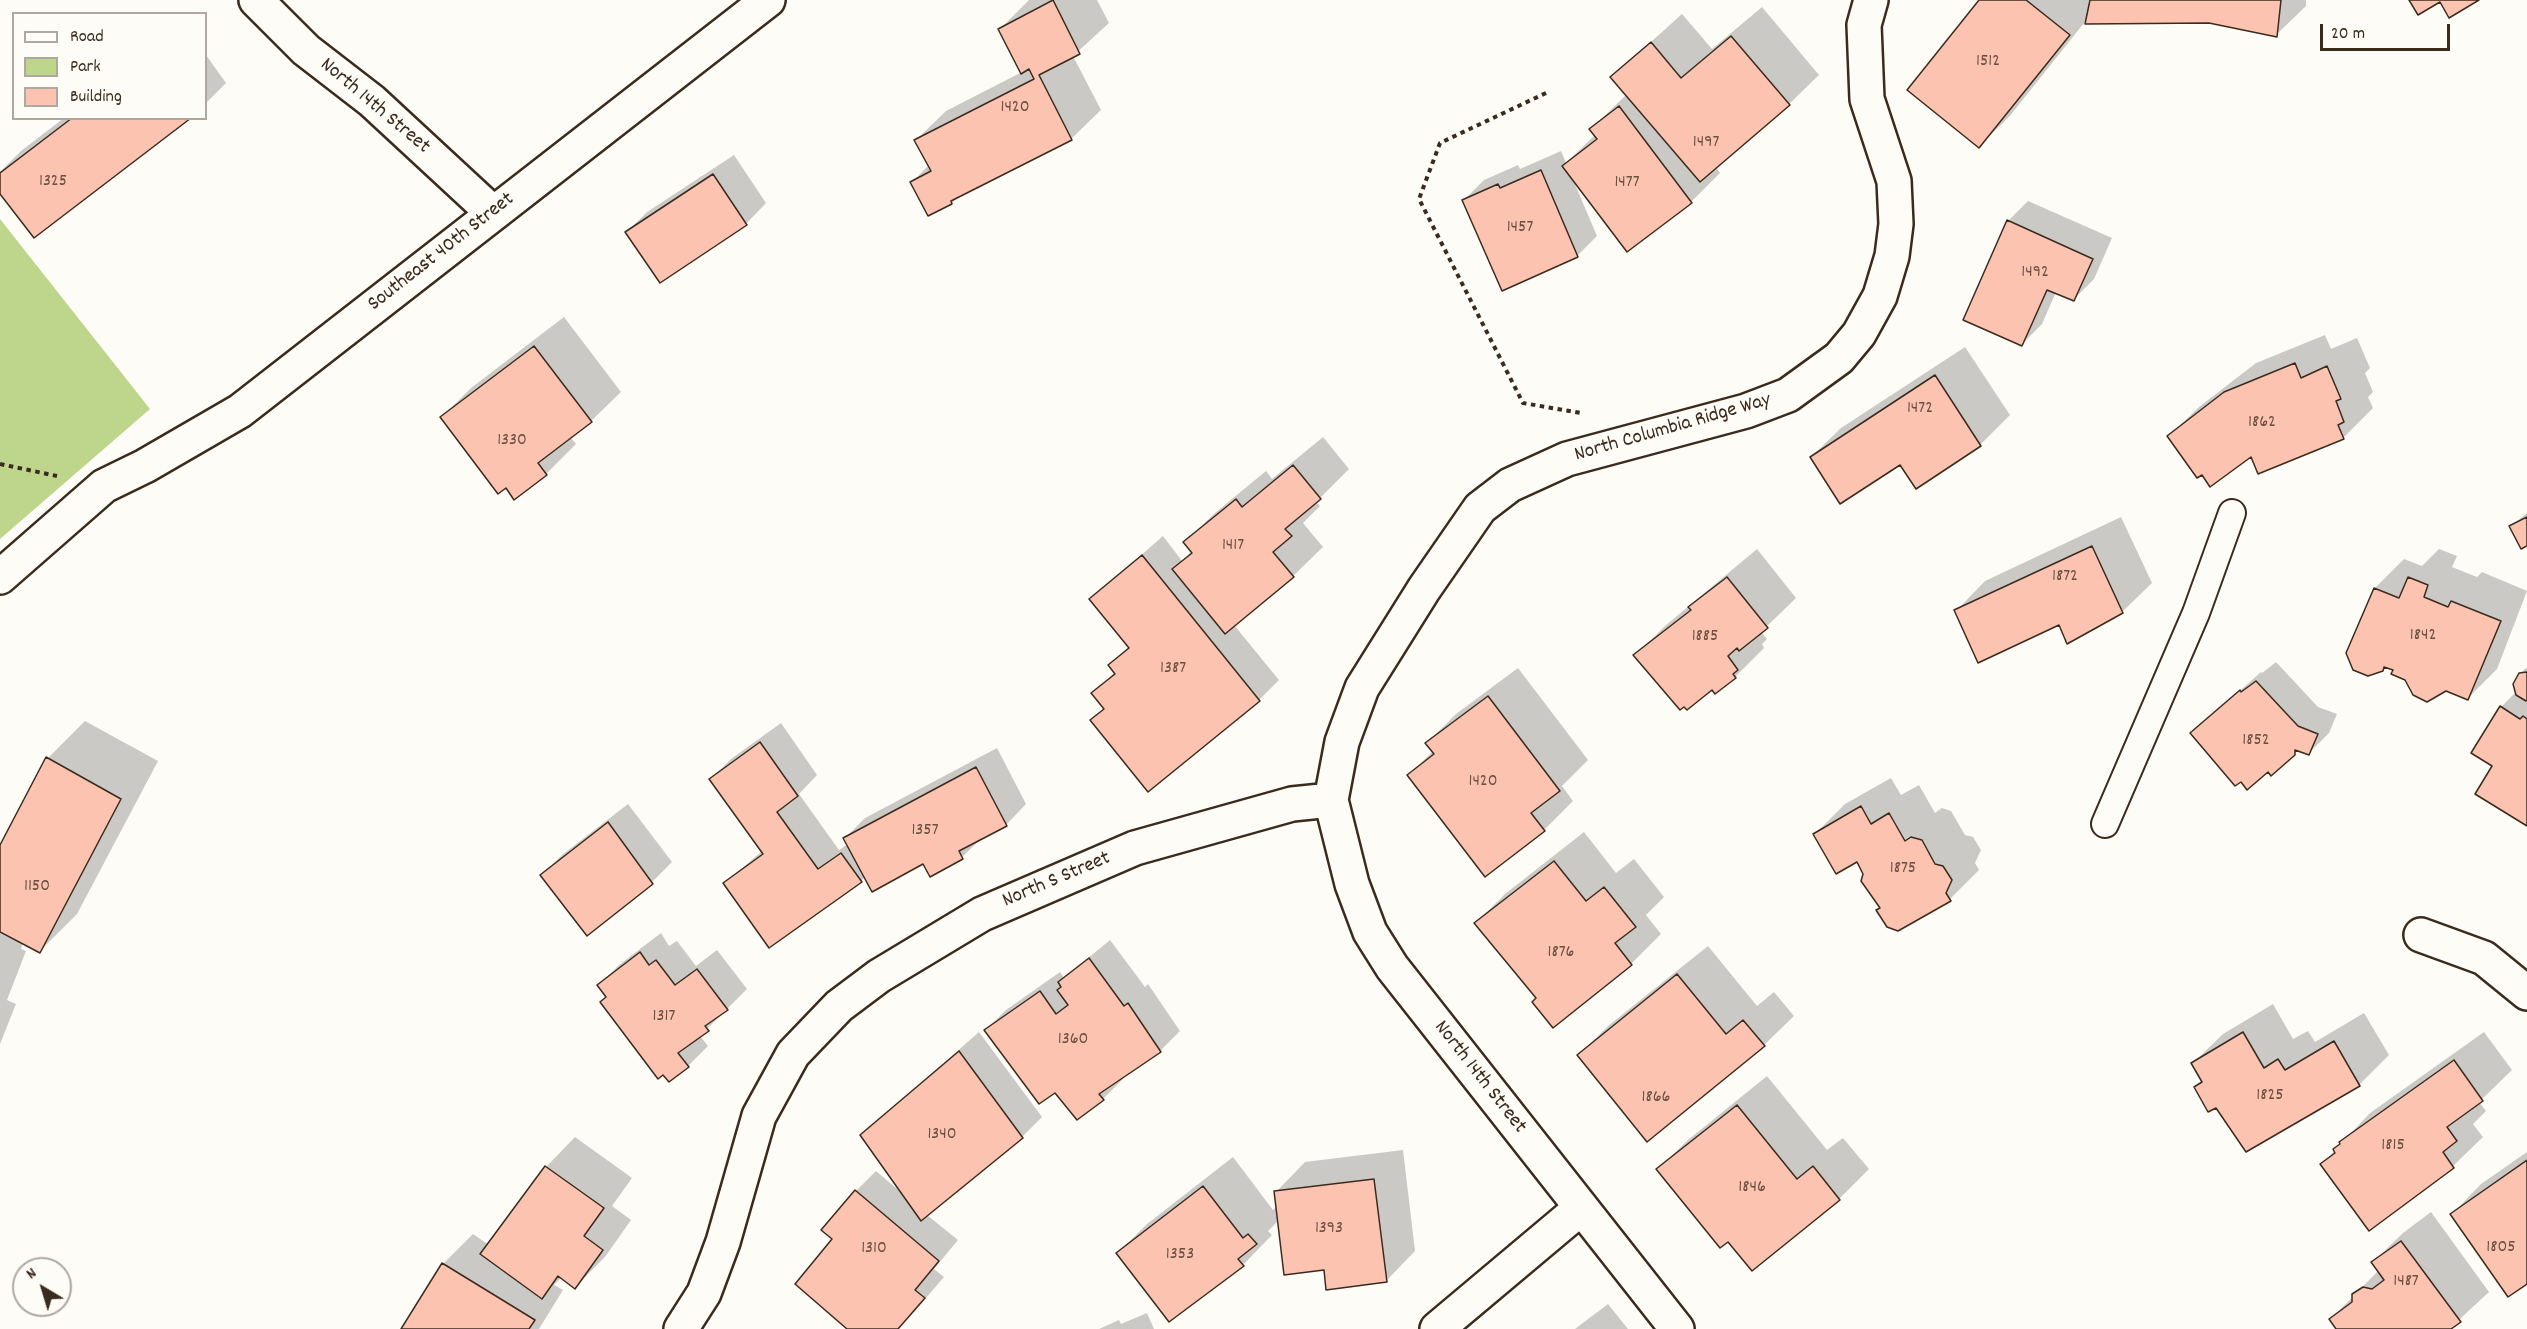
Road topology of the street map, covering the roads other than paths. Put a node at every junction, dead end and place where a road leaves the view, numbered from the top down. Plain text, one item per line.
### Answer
1 (256, 0) edge
2 (768, 0) edge
3 (1871, 0) edge
4 (493, 213) junction
5 (2232, 513) dead end
6 (0, 577) edge
7 (1331, 800) junction
8 (2105, 824) dead end
9 (2421, 935) dead end
10 (2527, 993) edge
11 (1581, 1208) junction
12 (681, 1329) edge
13 (1437, 1329) edge
14 (1677, 1329) edge

1 - 4 street, North 14th Street
2 - 4 street, Southeast 40th Street
3 - 7 street, North Columbia Ridge Way
4 - 6 street, Southeast 40th Street
5 - 8 lane
7 - 11 street, North 14th Street
7 - 12 street, North S Street
9 - 10 street
11 - 13 street
11 - 14 street, North 14th Street

